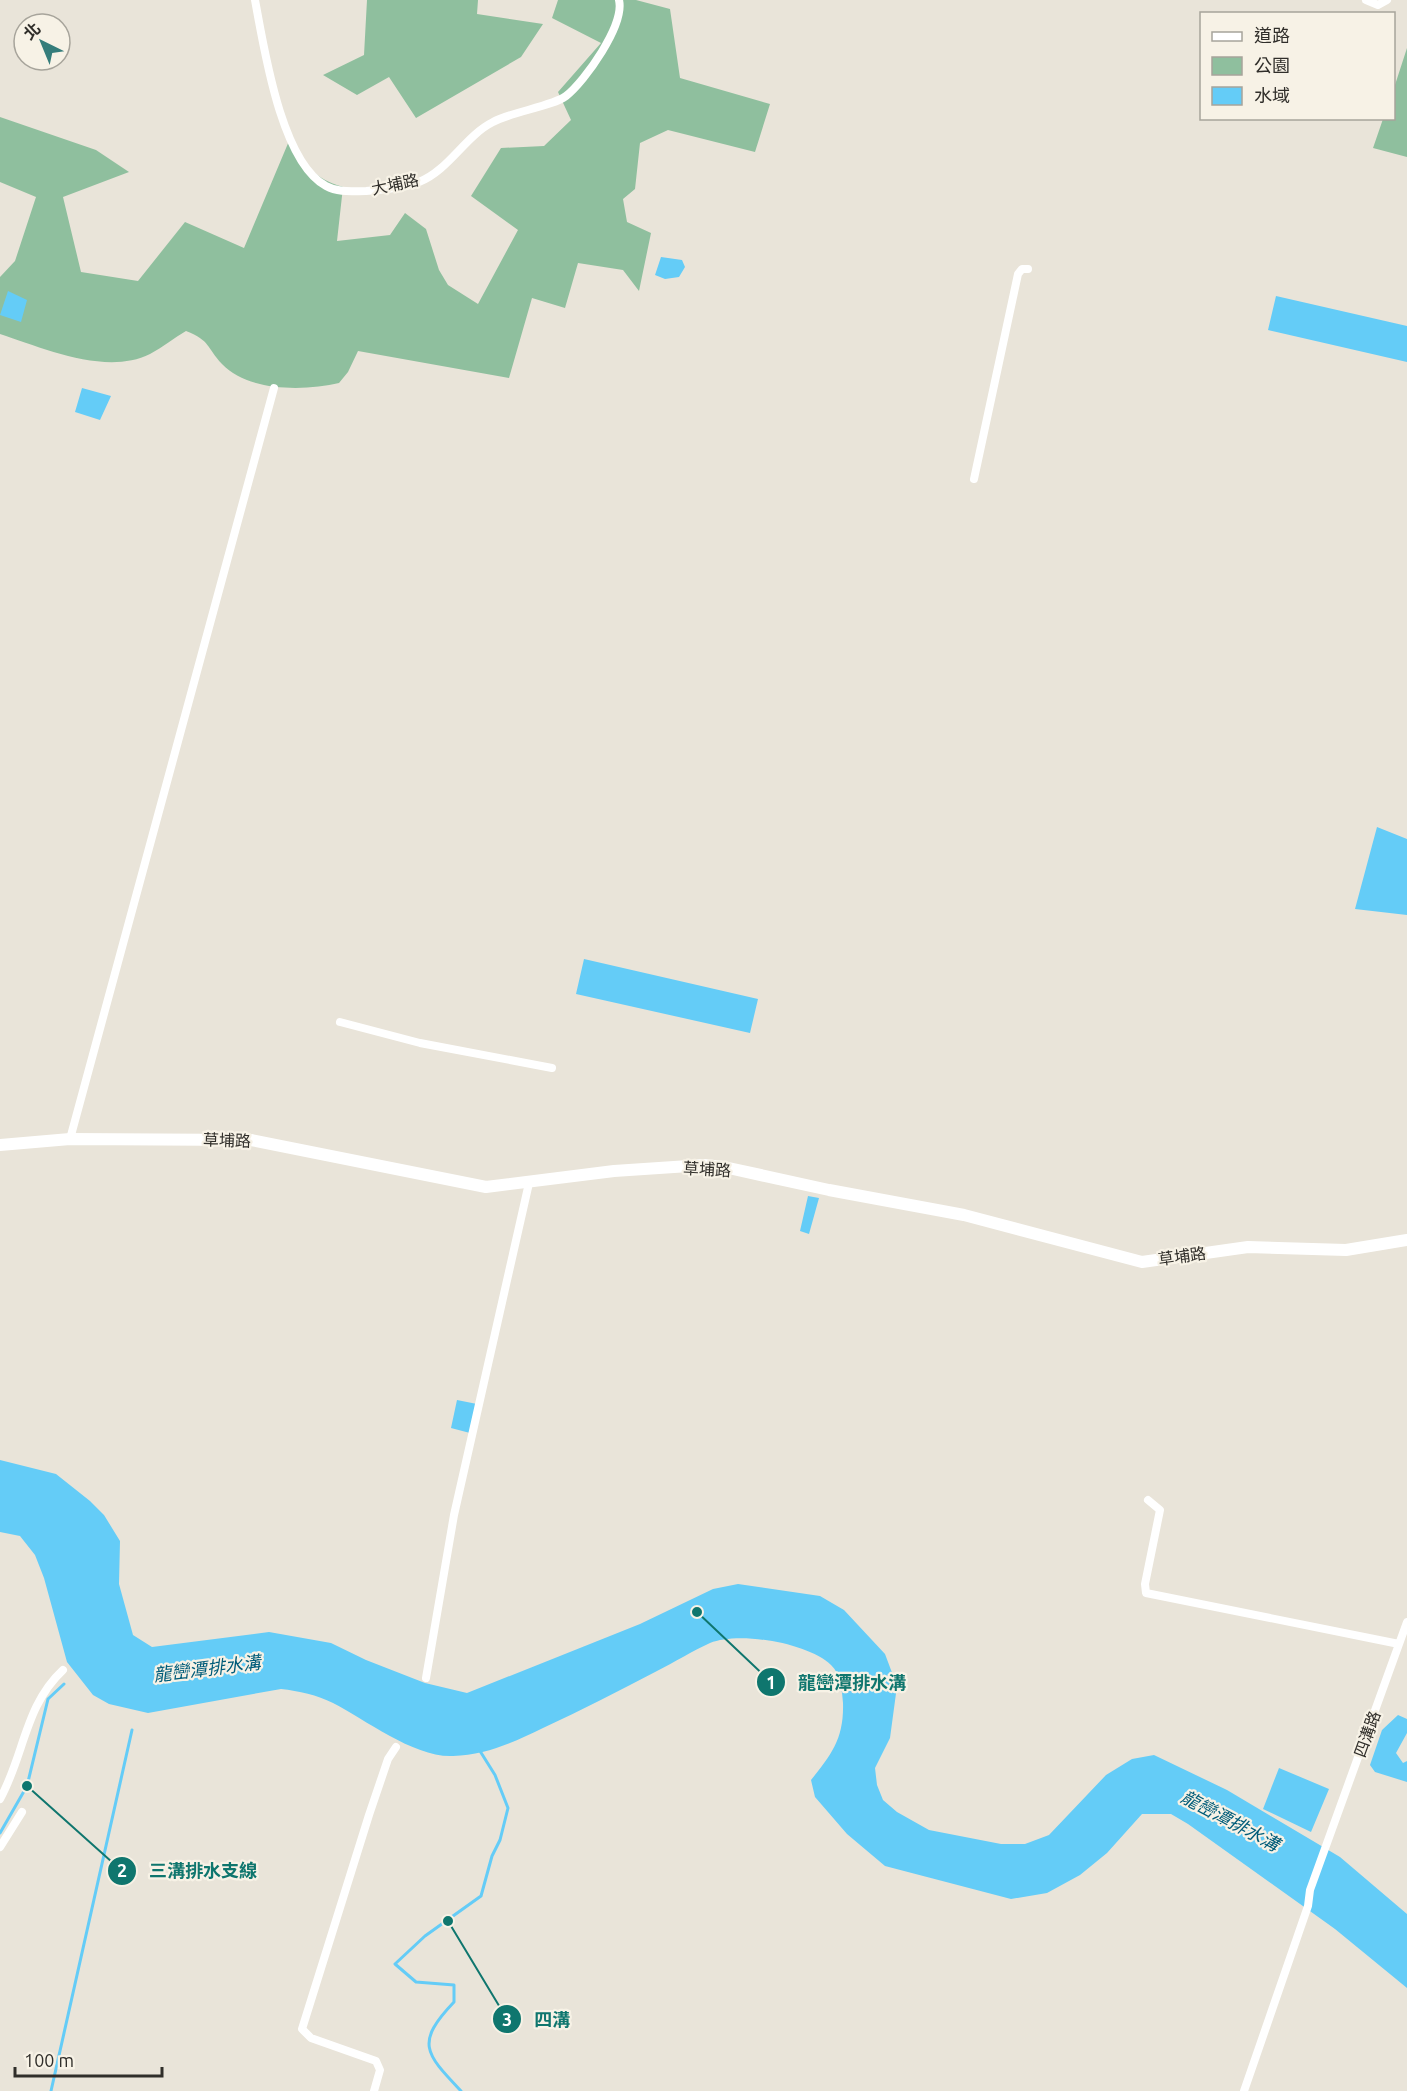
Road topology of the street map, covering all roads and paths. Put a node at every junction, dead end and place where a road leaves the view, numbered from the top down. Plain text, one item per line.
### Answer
1 (255, 0) edge
2 (619, 0) edge
3 (1366, 0) edge
4 (1387, 0) edge
5 (1028, 268) dead end
6 (274, 388) dead end
7 (974, 479) dead end
8 (340, 1022) dead end
9 (552, 1068) dead end
10 (70, 1139) junction
11 (0, 1145) edge
12 (529, 1183) junction
13 (1407, 1240) edge
14 (1148, 1500) dead end
15 (1407, 1622) edge
16 (1399, 1644) junction
17 (63, 1670) dead end
18 (426, 1678) dead end
19 (396, 1747) dead end
20 (0, 1799) edge
21 (22, 1812) dead end
22 (0, 1847) edge
23 (374, 2091) edge
24 (1244, 2091) edge

1 - 2 street, 大埔路
3 - 4 street
5 - 7 street
6 - 10 street
8 - 9 street
10 - 11 street, 草埔路
10 - 12 street, 草埔路
12 - 13 street, 草埔路
12 - 18 street
14 - 16 street
15 - 16 street, 四溝路
16 - 24 street, 四溝路
17 - 20 street
19 - 23 street
21 - 22 street

